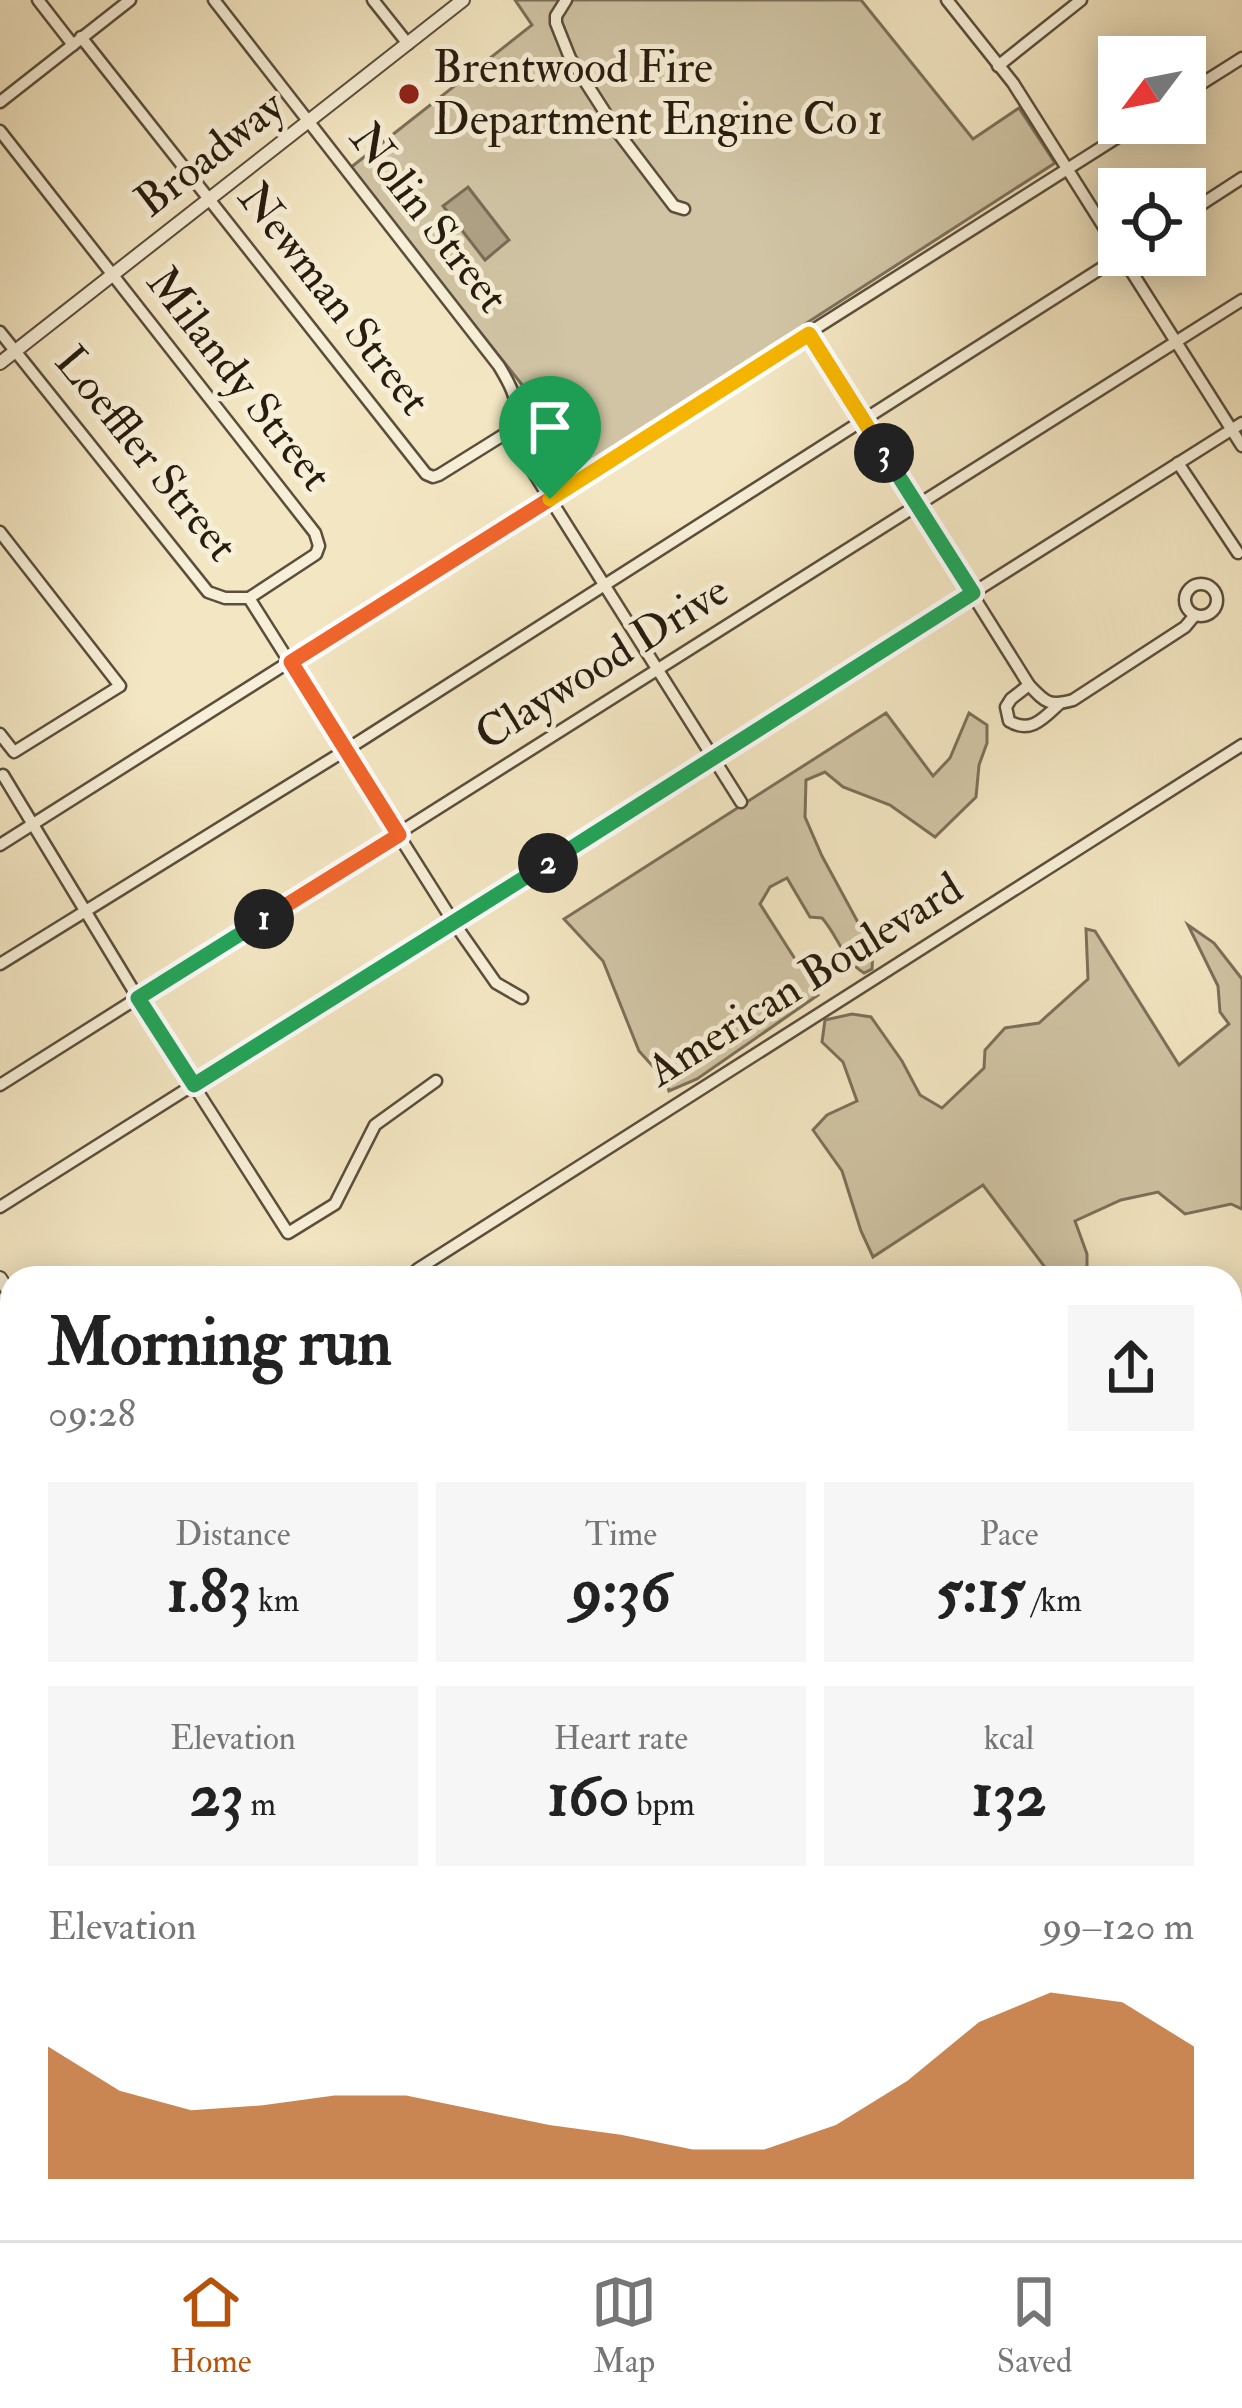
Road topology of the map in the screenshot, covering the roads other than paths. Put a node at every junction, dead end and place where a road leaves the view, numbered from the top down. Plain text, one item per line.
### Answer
1 (38, 0) edge
2 (130, 0) edge
3 (214, 0) edge
4 (373, 0) edge
5 (463, 0) edge
6 (549, 0) edge
7 (566, 0) edge
8 (947, 0) edge
9 (1082, 0) edge
10 (556, 16) junction
11 (77, 41) junction
12 (407, 44) junction
13 (1242, 58) edge
14 (998, 66) junction
15 (1206, 81) edge
16 (0, 102) edge
17 (309, 122) junction
18 (0, 131) edge
19 (1107, 144) edge
20 (1067, 169) junction
21 (1242, 178) edge
22 (209, 200) junction
23 (1206, 201) edge
24 (684, 209) dead end
25 (1098, 218) edge
26 (1098, 269) edge
27 (112, 276) junction
28 (1135, 276) edge
29 (1242, 300) edge
30 (0, 332) edge
31 (809, 334) junction
32 (1176, 342) junction
33 (15, 351) junction
34 (0, 363) edge
35 (863, 420) junction
36 (1236, 427) edge
37 (508, 432) junction
38 (1242, 446) edge
39 (1178, 463) junction
40 (550, 499) junction
41 (917, 506) junction
42 (0, 532) edge
43 (1238, 553) dead end
44 (604, 585) junction
45 (973, 593) junction
46 (249, 598) junction
47 (1195, 615) dead end
48 (291, 662) junction
49 (658, 671) junction
50 (1029, 685) junction
51 (1058, 704) junction
52 (0, 734) edge
53 (1242, 745) edge
54 (346, 750) junction
55 (714, 758) junction
56 (3, 775) edge
57 (741, 802) dead end
58 (31, 825) junction
59 (399, 835) junction
60 (0, 845) edge
61 (86, 912) junction
62 (454, 923) junction
63 (0, 964) edge
64 (138, 998) junction
65 (522, 998) dead end
66 (436, 1082) dead end
67 (0, 1085) edge
68 (194, 1085) junction
69 (0, 1207) edge
70 (426, 1266) edge

1 - 11 street, Newman Street
2 - 11 street
3 - 17 street, Nolin Street
4 - 12 street
5 - 12 street, Broadway
6 - 10 street
7 - 10 street
8 - 14 street
9 - 14 street
10 - 24 street
11 - 16 street
11 - 22 street, Newman Street
12 - 17 street, Broadway
13 - 15 street
14 - 20 street
17 - 22 street, Broadway
17 - 37 street, Nolin Street
18 - 27 street, Milandy Street
19 - 20 street
20 - 25 street
20 - 31 street
21 - 23 street
22 - 27 street, Broadway
22 - 37 street, Newman Street
26 - 35 street
27 - 33 street, Broadway
27 - 46 street, Milandy Street
28 - 32 street
29 - 32 street, Claywood Drive
30 - 33 street, Loeffler Street
31 - 35 street
31 - 40 street
32 - 36 street
32 - 41 street, Claywood Drive
33 - 34 street, Broadway
33 - 46 street, Loeffler Street
35 - 41 street
35 - 44 street
36 - 38 street
36 - 39 street
37 - 40 street
39 - 43 street
39 - 45 street
40 - 44 street
40 - 48 street
41 - 45 street
41 - 49 street, Claywood Drive
42 - 52 street
44 - 49 street
44 - 54 street
45 - 50 street
45 - 55 street
46 - 48 street
47 - 51 street
48 - 54 street
48 - 58 street
49 - 55 street
49 - 59 street, Claywood Drive
50 - 51 street
50 - 51 street
53 - 70 street, American Boulevard
54 - 59 street
54 - 61 street
55 - 57 street
55 - 62 street
56 - 58 street
58 - 60 street
58 - 61 street
59 - 62 street
59 - 64 street, Claywood Drive
61 - 63 street
61 - 64 street
62 - 65 street
62 - 68 street
64 - 67 street, Claywood Drive
64 - 68 street
66 - 68 street
68 - 69 street

